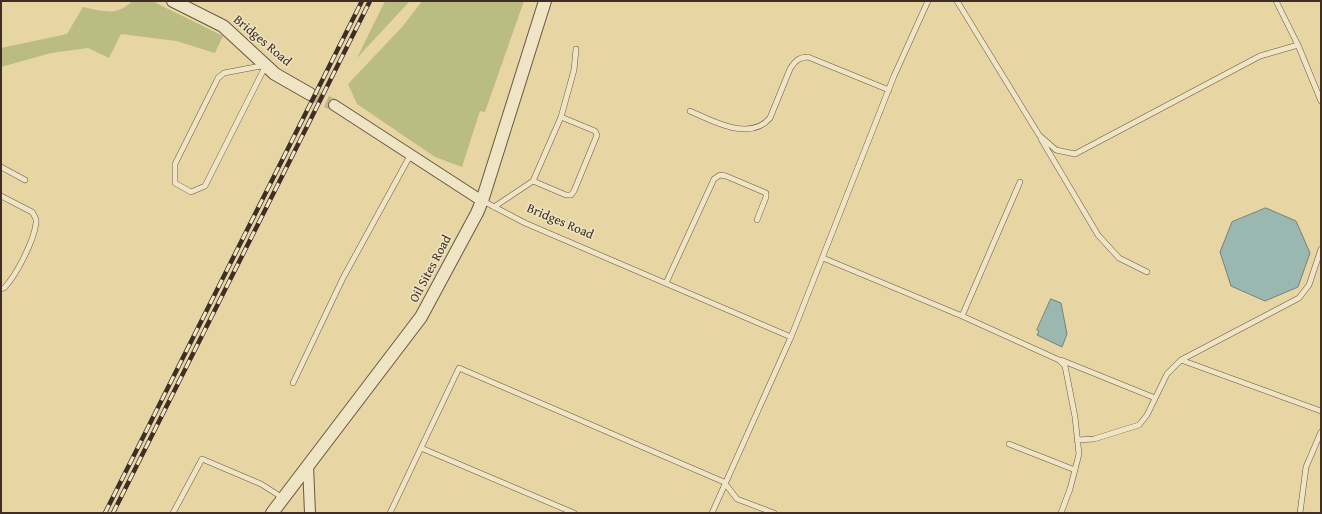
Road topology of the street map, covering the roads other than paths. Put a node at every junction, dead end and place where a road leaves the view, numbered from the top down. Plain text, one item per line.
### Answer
1 (173, 1) edge
2 (545, 1) edge
3 (928, 1) edge
4 (957, 1) edge
5 (1276, 1) edge
6 (1298, 45) junction
7 (576, 49) dead end
8 (266, 65) junction
9 (889, 90) junction
10 (310, 94) tunnel mouth
11 (1321, 101) edge
12 (334, 105) tunnel mouth
13 (690, 111) dead end
14 (561, 117) junction
15 (1039, 135) junction
16 (410, 154) junction
17 (1, 167) edge
18 (24, 180) dead end
19 (533, 181) junction
20 (1020, 182) dead end
21 (1, 196) edge
22 (482, 201) junction
23 (494, 207) junction
24 (757, 220) dead end
25 (1321, 249) edge
26 (823, 258) junction
27 (1147, 272) dead end
28 (666, 283) junction
29 (1, 289) edge
30 (962, 316) junction
31 (791, 337) junction
32 (1059, 360) junction
33 (1181, 360) junction
34 (293, 383) dead end
35 (1155, 398) junction
36 (1321, 411) edge
37 (1321, 432) edge
38 (1077, 440) junction
39 (1009, 444) dead end
40 (421, 448) junction
41 (308, 465) junction
42 (1075, 470) junction
43 (724, 482) junction
44 (283, 498) junction
45 (173, 513) edge
46 (272, 513) edge
47 (310, 513) edge
48 (390, 513) edge
49 (574, 513) edge
50 (712, 513) edge
51 (774, 513) edge
52 (1061, 513) edge
53 (1300, 513) edge

1 - 8 street, Bridges Road
2 - 22 street, Oil Sites Road
3 - 9 lane
4 - 15 lane
5 - 6 lane
6 - 11 lane
6 - 15 lane
7 - 14 lane
8 - 8 lane
8 - 10 street, Bridges Road
9 - 13 lane
9 - 26 lane
12 - 16 street, Bridges Road
14 - 19 lane
14 - 19 lane
15 - 27 lane
16 - 22 street, Bridges Road
16 - 34 lane
17 - 18 lane
19 - 23 lane
20 - 30 lane
21 - 29 lane
22 - 23 lane, Bridges Road
22 - 41 street, Oil Sites Road
23 - 28 lane, Bridges Road
24 - 28 lane
25 - 33 lane
26 - 30 lane
26 - 31 lane
28 - 31 lane, Bridges Road
30 - 32 lane
31 - 43 lane
32 - 35 lane
32 - 38 lane
33 - 35 lane
33 - 36 lane
35 - 38 lane
37 - 53 lane
38 - 42 lane
39 - 42 lane
40 - 43 lane
40 - 48 lane
40 - 49 lane
41 - 44 street, Oil Sites Road
41 - 47 street
42 - 52 lane
43 - 50 lane
43 - 51 lane
44 - 45 lane
44 - 46 street, Oil Sites Road

